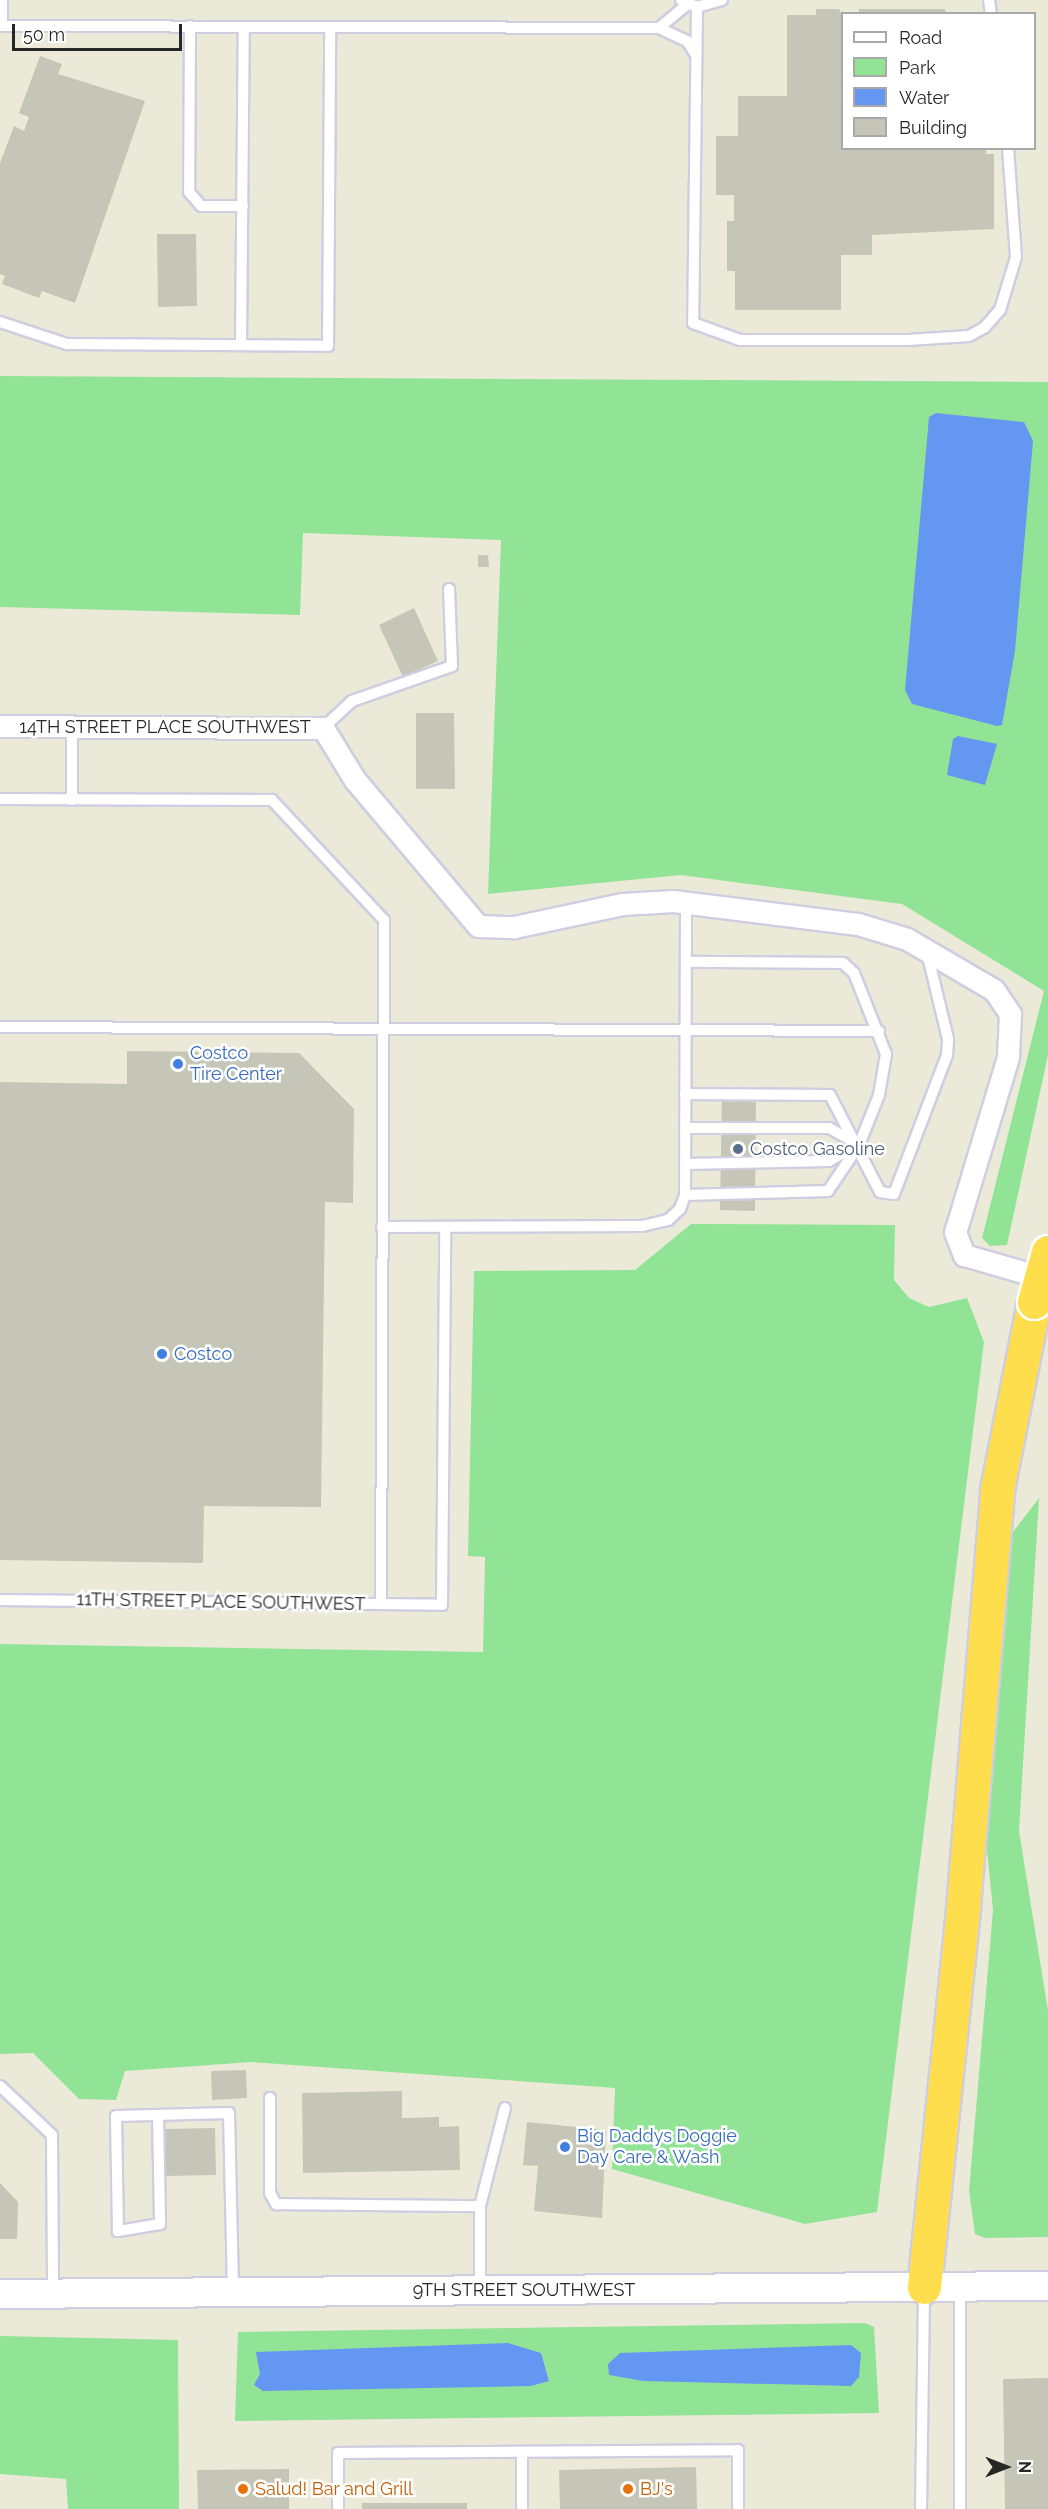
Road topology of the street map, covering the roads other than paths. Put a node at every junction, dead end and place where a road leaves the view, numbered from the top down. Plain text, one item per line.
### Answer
1 (3, 0) edge
2 (722, 0) edge
3 (688, 4) edge
4 (1, 26) edge
5 (190, 27) junction
6 (244, 27) junction
7 (330, 27) junction
8 (659, 27) junction
9 (696, 56) junction
10 (1008, 150) edge
11 (243, 206) junction
12 (0, 322) edge
13 (242, 345) junction
14 (449, 590) dead end
15 (0, 726) edge
16 (72, 726) junction
17 (323, 728) junction
18 (0, 800) edge
19 (72, 800) junction
20 (687, 901) junction
21 (926, 949) junction
22 (686, 962) junction
23 (0, 1027) edge
24 (383, 1029) junction
25 (686, 1031) junction
26 (879, 1031) junction
27 (685, 1094) junction
28 (685, 1128) junction
29 (859, 1144) junction
30 (685, 1164) junction
31 (685, 1195) junction
32 (382, 1227) junction
33 (445, 1228) junction
34 (1048, 1252) edge
35 (1023, 1272) joint
36 (1041, 1293) edge
37 (0, 1600) edge
38 (381, 1604) junction
39 (0, 2085) edge
40 (270, 2097) dead end
41 (505, 2108) dead end
42 (158, 2115) junction
43 (480, 2206) junction
44 (1048, 2286) edge
45 (924, 2287) junction
46 (960, 2287) junction
47 (480, 2290) junction
48 (233, 2292) junction
49 (0, 2294) edge
50 (53, 2294) junction
51 (522, 2452) junction
52 (338, 2509) edge
53 (522, 2509) edge
54 (738, 2509) edge
55 (921, 2509) edge
56 (960, 2509) edge

1 - 4 lane
2 - 3 lane
3 - 8 lane
3 - 9 lane
4 - 5 lane
5 - 6 lane
5 - 11 lane
6 - 7 lane
6 - 11 lane
7 - 8 lane
7 - 13 lane
8 - 9 lane
9 - 10 lane
11 - 13 lane
12 - 13 lane
14 - 17 lane
15 - 16 street, 14TH STREET PLACE SOUTHWEST
16 - 17 street, 14TH STREET PLACE SOUTHWEST
16 - 19 lane
17 - 20 street, 14TH STREET PLACE SOUTHWEST
18 - 19 lane
19 - 24 lane
20 - 21 street, 14TH STREET PLACE SOUTHWEST
20 - 22 lane
21 - 29 lane
21 - 35 street, 14TH STREET PLACE SOUTHWEST
22 - 25 lane
22 - 26 lane
23 - 24 lane
24 - 25 lane
24 - 32 lane
25 - 26 lane
25 - 27 lane
26 - 29 lane
27 - 28 lane
27 - 29 lane
28 - 29 lane
28 - 30 lane
29 - 30 lane
29 - 31 lane
30 - 31 lane
31 - 33 lane
32 - 33 lane
32 - 38 lane
33 - 38 lane, 11TH STREET PLACE SOUTHWEST
34 - 36 highway, bridge
35 - 36 lane, 14TH STREET PLACE SOUTHWEST
36 - 45 highway
37 - 38 lane, 11TH STREET PLACE SOUTHWEST
39 - 50 lane
40 - 43 lane
41 - 43 lane
42 - 42 lane
42 - 48 lane
43 - 47 lane
44 - 46 main road, 9TH STREET SOUTHWEST
45 - 46 main road, 9TH STREET SOUTHWEST
45 - 47 main road, 9TH STREET SOUTHWEST
45 - 55 lane
46 - 56 lane
47 - 48 main road, 9TH STREET SOUTHWEST
48 - 50 main road, 9TH STREET SOUTHWEST
49 - 50 main road, 9TH STREET SOUTHWEST
51 - 52 lane
51 - 53 lane
51 - 54 lane

